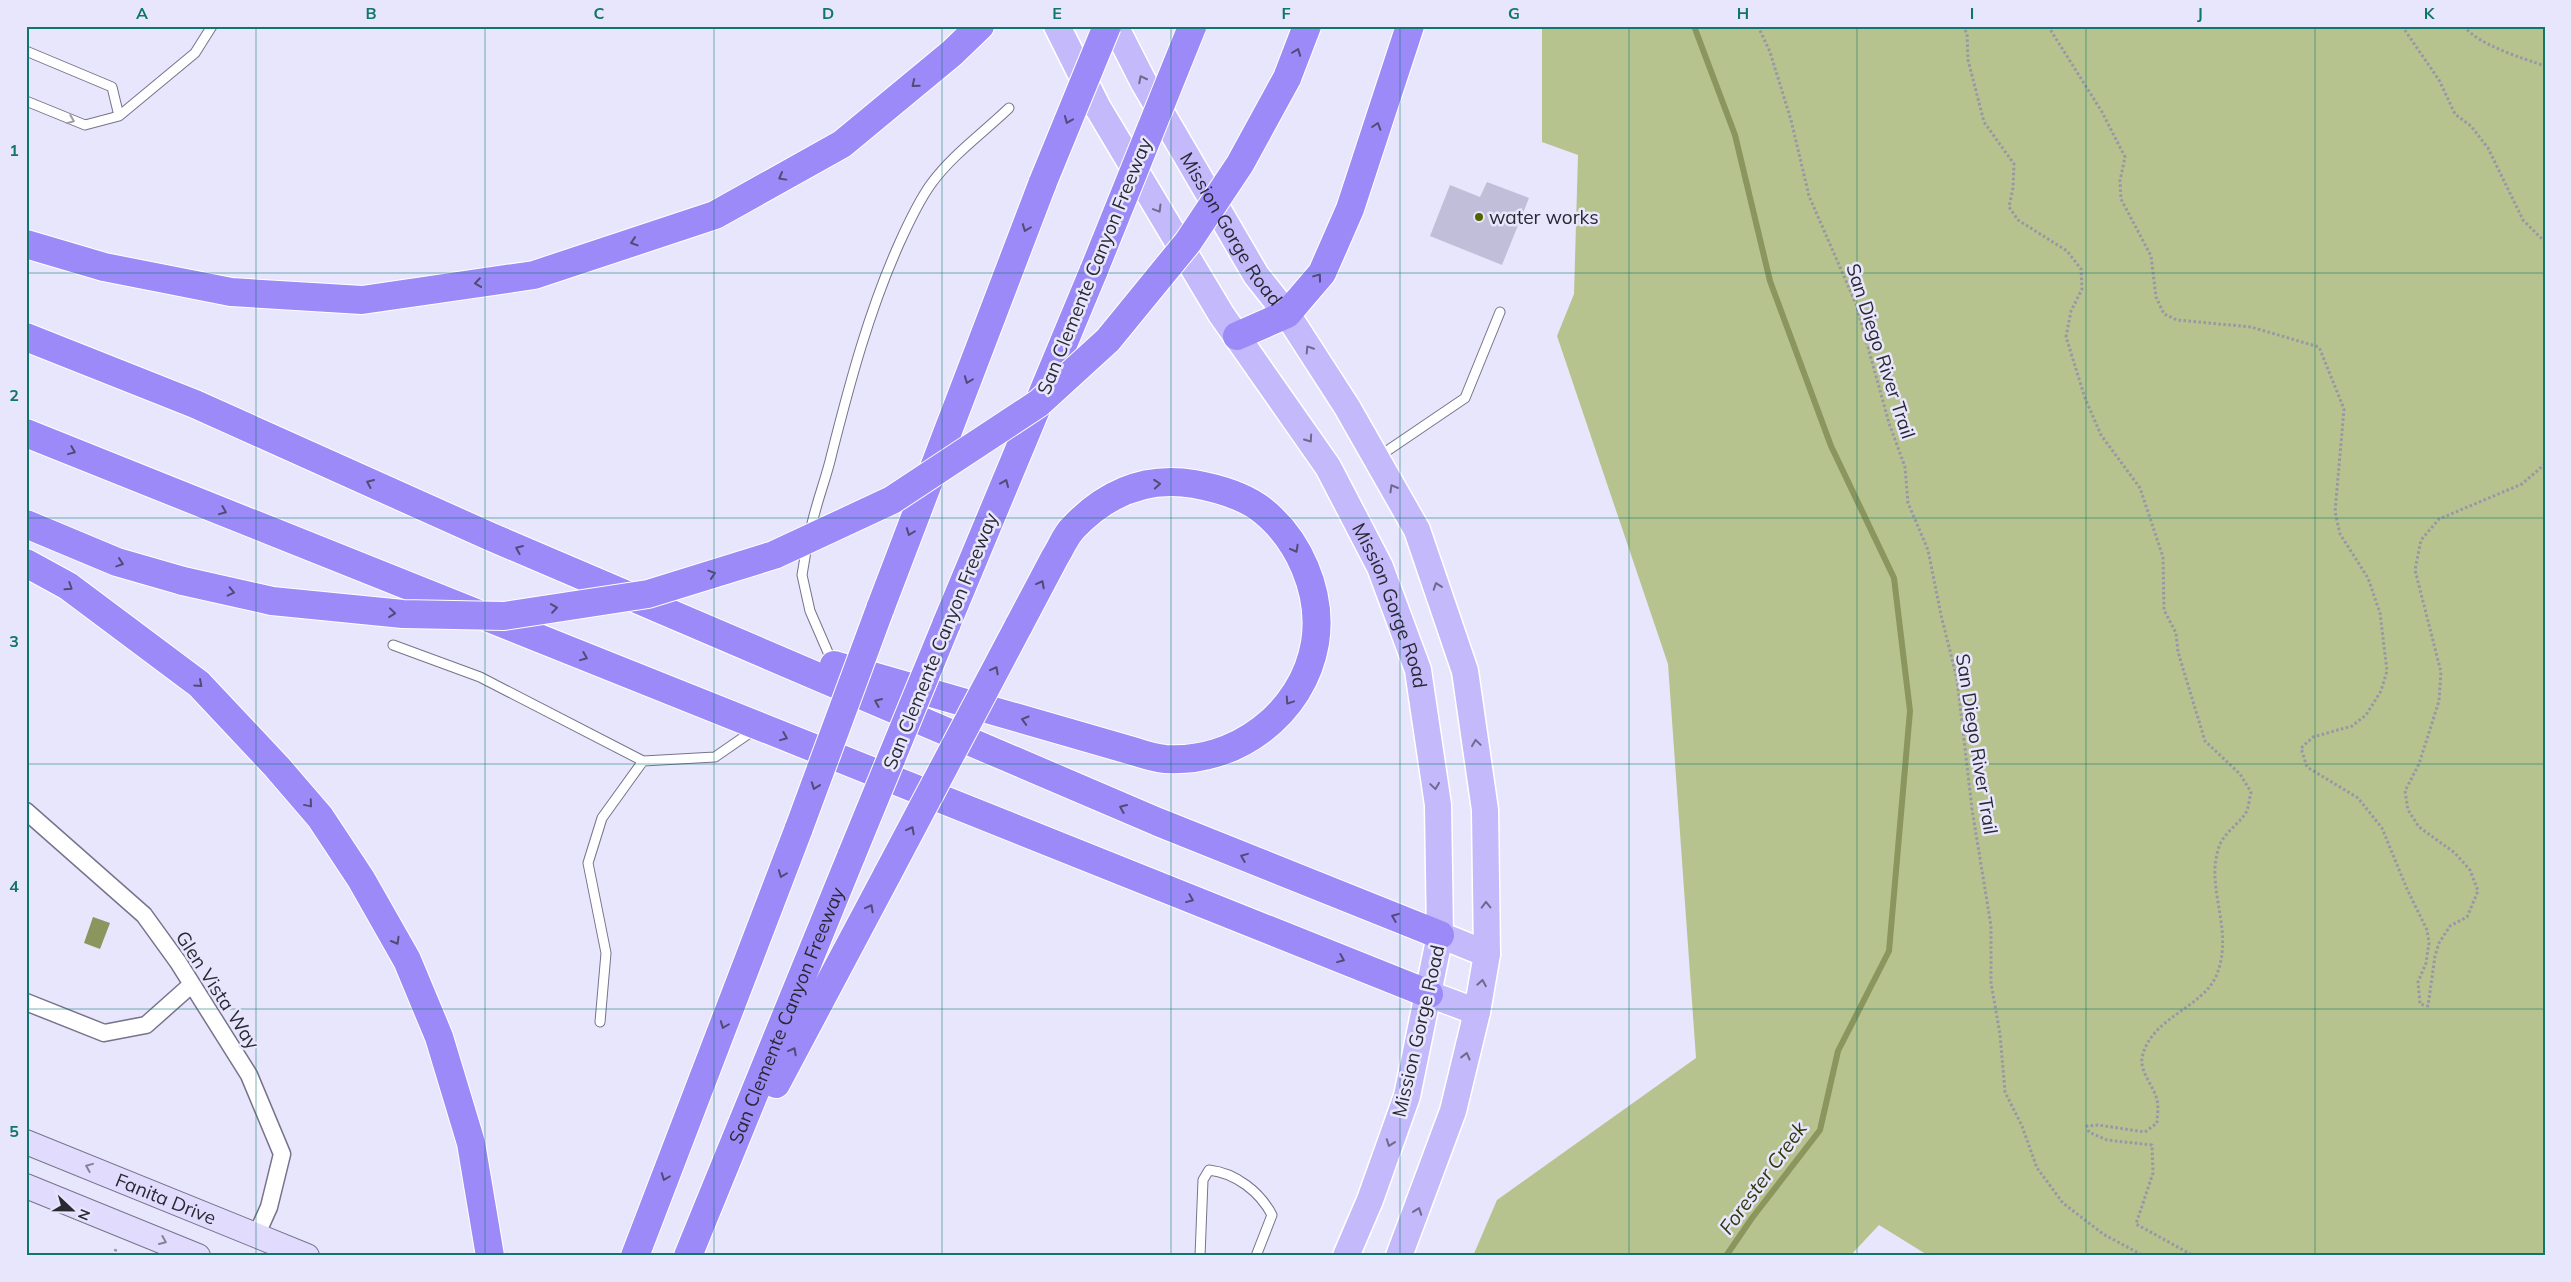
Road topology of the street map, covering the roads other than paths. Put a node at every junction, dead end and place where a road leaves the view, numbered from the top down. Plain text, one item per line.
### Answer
1 (212, 26) edge
2 (980, 26) edge
3 (1057, 26) edge
4 (1107, 26) edge
5 (1115, 26) edge
6 (1307, 26) edge
7 (1410, 26) edge
8 (1192, 27) edge
9 (26, 52) edge
10 (26, 101) edge
11 (1009, 108) dead end
12 (119, 116) junction
13 (26, 244) edge
14 (1500, 312) dead end
15 (1287, 314) junction
16 (1236, 336) junction
17 (26, 337) edge
18 (26, 433) edge
19 (1376, 458) junction
20 (26, 524) edge
21 (26, 563) edge
22 (691, 623) junction
23 (393, 645) dead end
24 (833, 664) junction
25 (759, 726) junction
26 (643, 761) junction
27 (26, 812) edge
28 (1440, 935) junction
29 (1487, 954) junction
30 (191, 985) junction
31 (1429, 994) junction
32 (26, 1002) edge
33 (1477, 1012) junction
34 (600, 1022) dead end
35 (26, 1142) edge
36 (26, 1186) edge
37 (704, 1217) junction
38 (256, 1236) junction
39 (489, 1253) edge
40 (198, 1256) edge
41 (307, 1256) edge
42 (635, 1256) edge
43 (688, 1256) edge
44 (1200, 1256) edge
45 (1256, 1256) edge
46 (1346, 1256) edge
47 (1399, 1256) edge

1 - 12 lane
2 -> 13 highway
3 -> 16 main road, Mission Gorge Road
4 -> 42 highway, bridge
15 -> 5 main road, Mission Gorge Road
20 -> 6 highway, bridge
15 -> 7 highway
37 -> 8 highway, San Clemente Canyon Freeway, bridge
9 - 12 lane
10 -> 12 lane
11 - 24 lane
14 - 19 lane
15 - 16 highway
19 -> 15 main road, Mission Gorge Road
16 -> 28 main road, Mission Gorge Road
22 -> 17 highway
18 -> 25 highway
29 -> 19 main road, Mission Gorge Road
21 -> 39 highway
22 - 24 highway
28 -> 22 highway
23 - 26 lane
37 -> 24 highway, bridge
25 - 26 lane
25 -> 31 highway
26 - 34 lane
27 - 30 street, Glen Vista Way
28 - 29 main road
28 - 31 main road, Mission Gorge Road
33 -> 29 main road, Mission Gorge Road
30 - 32 street
30 - 38 street, Glen Vista Way
31 - 33 main road
31 -> 46 main road, Mission Gorge Road
47 -> 33 main road, Mission Gorge Road
38 -> 35 main road, Fanita Drive
36 -> 40 main road, Fanita Drive
37 - 43 highway, San Clemente Canyon Freeway
38 - 41 main road, Fanita Drive
44 - 45 lane

